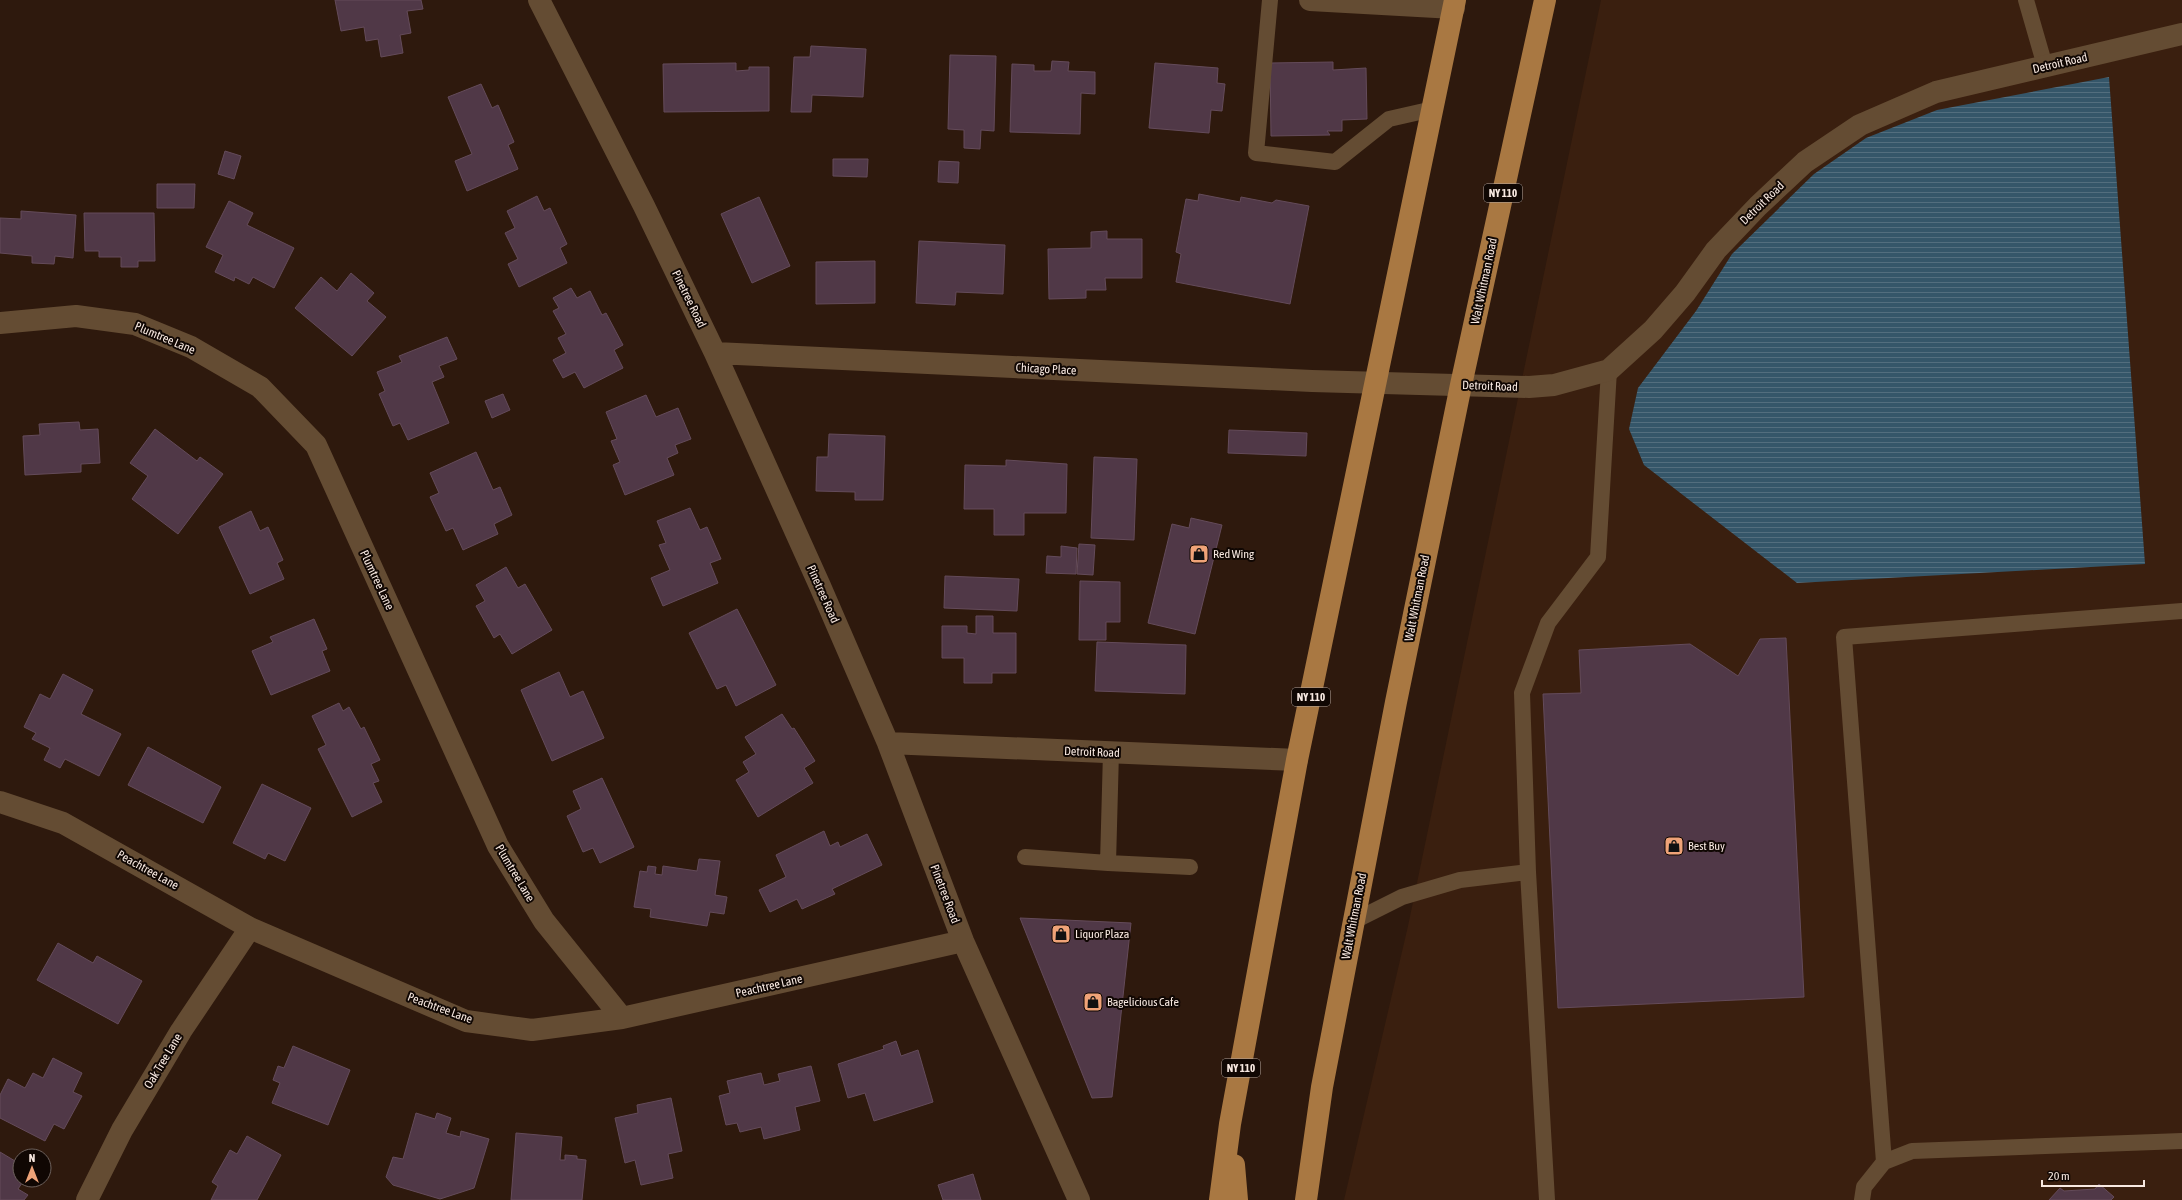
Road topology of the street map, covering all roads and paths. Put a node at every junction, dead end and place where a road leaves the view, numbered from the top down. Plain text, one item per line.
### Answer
1 (539, 0) edge
2 (1270, 0) edge
3 (1310, 0) edge
4 (1545, 0) edge
5 (2026, 0) edge
6 (1455, 4) edge
7 (2182, 34) edge
8 (2045, 66) junction
9 (1433, 109) junction
10 (0, 323) edge
11 (715, 353) junction
12 (1609, 370) junction
13 (1377, 383) junction
14 (1461, 385) junction
15 (2182, 611) edge
16 (888, 743) junction
17 (1111, 752) junction
18 (1297, 760) junction
19 (0, 802) edge
20 (1025, 857) dead end
21 (1108, 862) junction
22 (1190, 867) dead end
23 (1528, 872) junction
24 (1354, 921) junction
25 (250, 928) junction
26 (963, 941) junction
27 (622, 1018) junction
28 (1230, 1124) junction
29 (2182, 1141) edge
30 (1884, 1162) junction
31 (87, 1200) edge
32 (1079, 1200) edge
33 (1220, 1200) edge
34 (1237, 1200) edge
35 (1306, 1200) edge
36 (1547, 1200) edge
37 (1862, 1200) edge

1 - 11 street, Pinetree Road
2 - 9 lane
3 - 6 street
4 - 14 main road, Walt Whitman Road / NY 110
5 - 8 lane
6 - 9 main road, NY 110
7 - 8 street, Detroit Road
8 - 12 street, Detroit Road
9 - 13 main road, NY 110
10 - 27 street, Plumtree Lane
11 - 13 street, Chicago Place
11 - 16 street, Pinetree Road
12 - 14 street, Detroit Road
12 - 23 lane
13 - 14 street, Detroit Road
13 - 18 main road, NY 110
14 - 24 main road, Walt Whitman Road / NY 110
15 - 30 lane
16 - 17 street, Detroit Road
16 - 26 street, Pinetree Road
17 - 18 street, Detroit Road
17 - 21 lane
18 - 28 main road, NY 110
19 - 25 street, Peachtree Lane
20 - 21 lane
21 - 22 lane
23 - 24 lane
23 - 36 lane
24 - 35 main road, Walt Whitman Road / NY 110
25 - 27 street, Peachtree Lane
25 - 31 street, Oak Tree Lane
26 - 27 street, Peachtree Lane
26 - 32 street, Pinetree Road
28 - 33 main road, NY 110
28 - 34 main road
29 - 30 lane
30 - 37 lane

